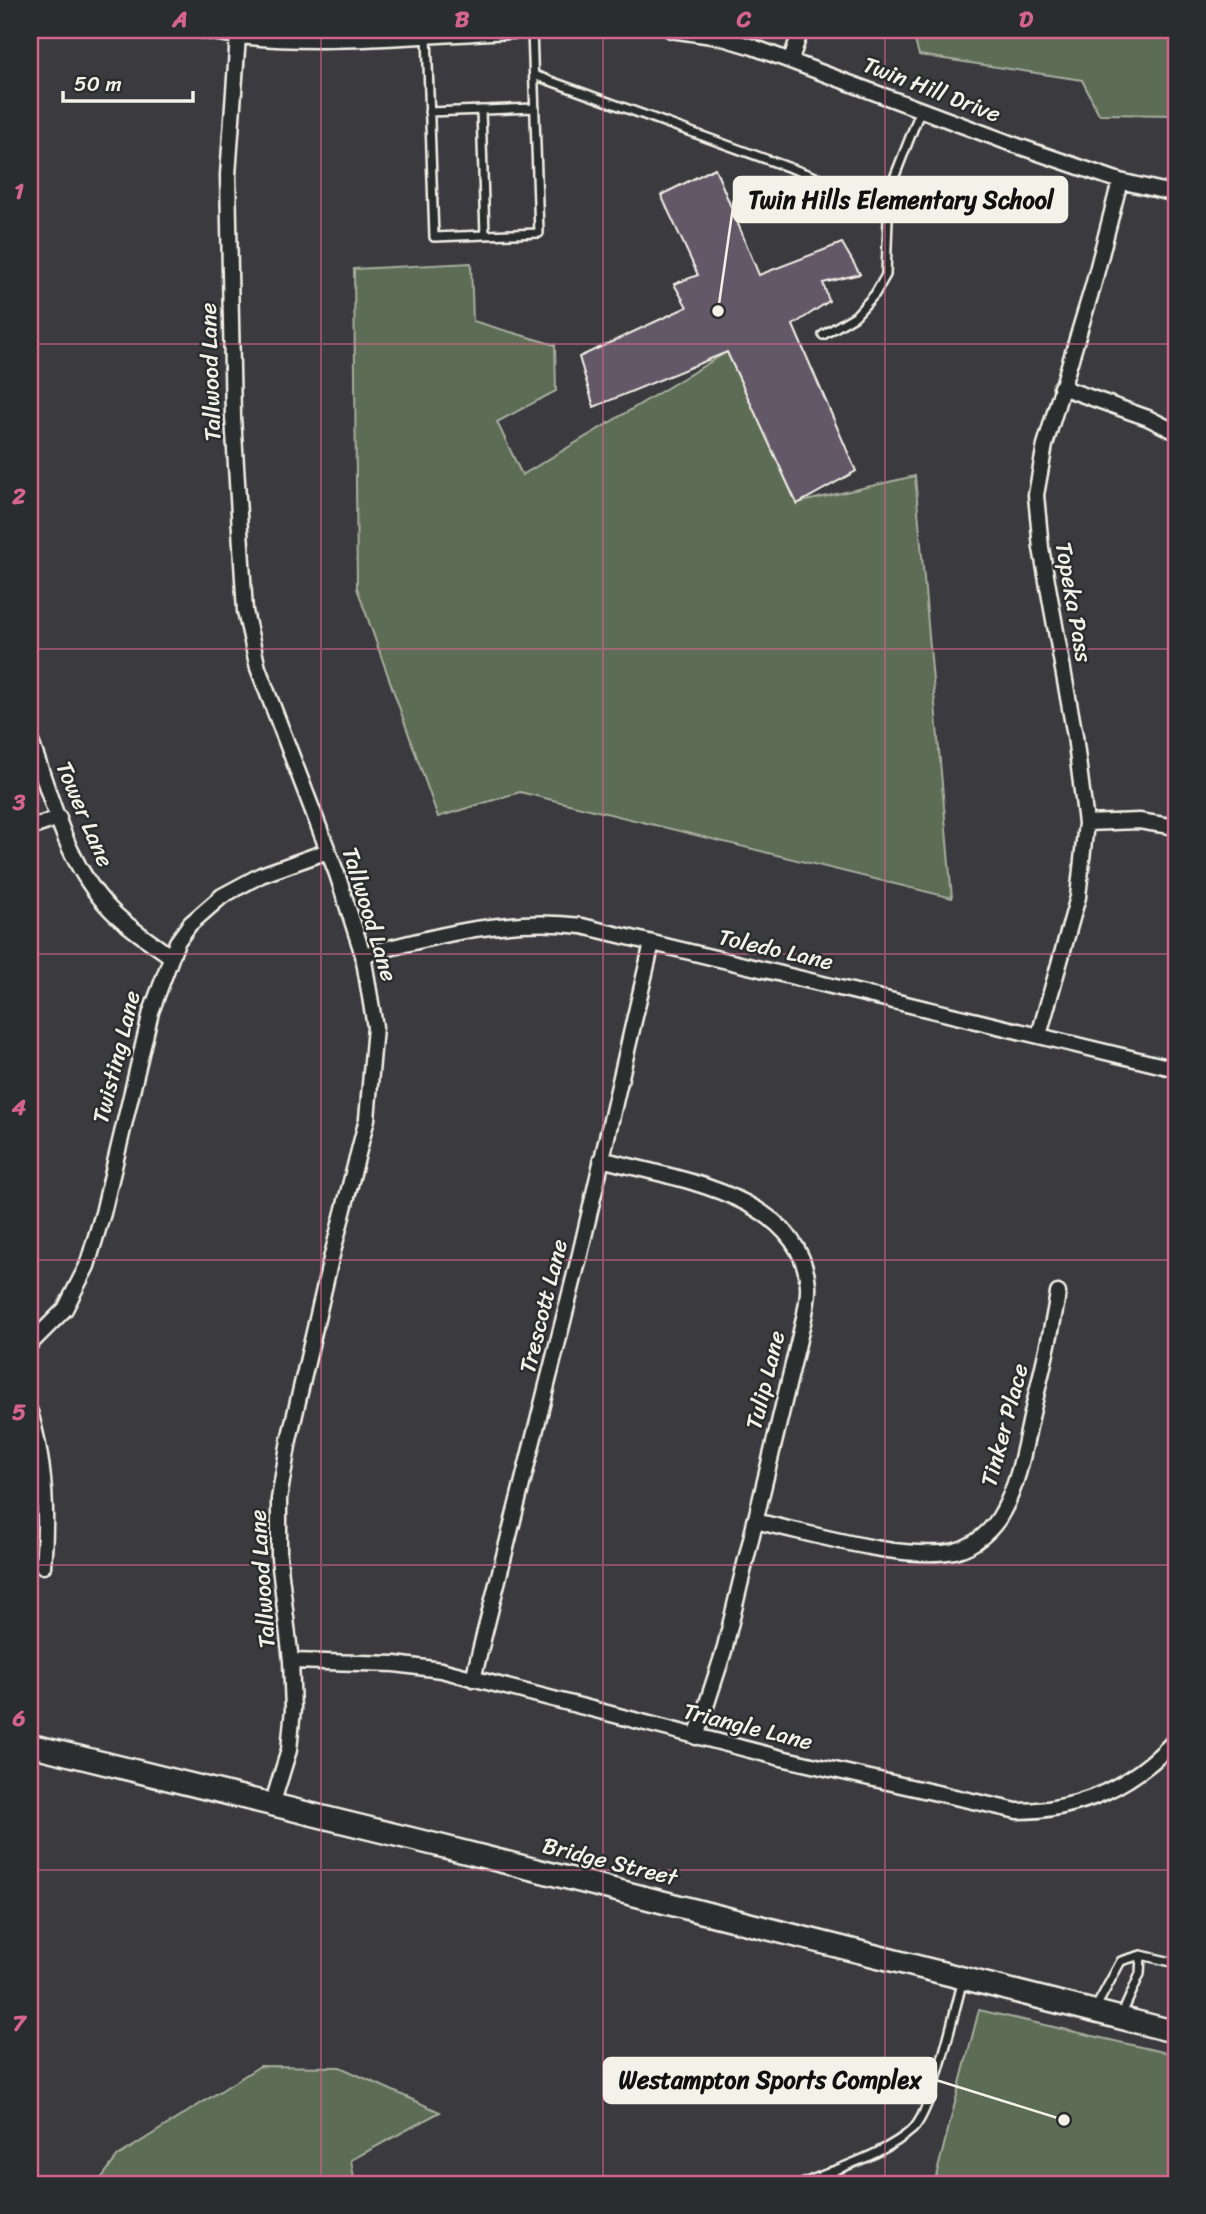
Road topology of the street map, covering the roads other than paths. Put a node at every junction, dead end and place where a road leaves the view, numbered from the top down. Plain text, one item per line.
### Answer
1 (201, 30) edge
2 (534, 30) edge
3 (671, 30) edge
4 (801, 30) edge
5 (426, 34) junction
6 (238, 36) junction
7 (790, 59) junction
8 (534, 75) junction
9 (535, 107) junction
10 (921, 108) junction
11 (481, 110) junction
12 (429, 112) junction
13 (1120, 181) junction
14 (1176, 194) edge
15 (887, 203) junction
16 (485, 235) junction
17 (822, 335) dead end
18 (1061, 387) junction
19 (1176, 432) edge
20 (30, 739) edge
21 (59, 818) junction
22 (1086, 823) junction
23 (1176, 827) edge
24 (30, 828) edge
25 (328, 851) junction
26 (652, 943) junction
27 (363, 955) junction
28 (170, 956) junction
29 (1039, 1034) junction
30 (1176, 1069) edge
31 (601, 1159) junction
32 (1058, 1293) dead end
33 (30, 1344) edge
34 (30, 1412) edge
35 (754, 1521) junction
36 (43, 1566) dead end
37 (291, 1661) junction
38 (473, 1679) junction
39 (696, 1737) junction
40 (1176, 1739) edge
41 (30, 1745) edge
42 (272, 1805) junction
43 (1141, 1955) junction
44 (1176, 1963) edge
45 (963, 1980) junction
46 (1094, 2012) junction
47 (1121, 2018) junction
48 (1176, 2032) edge
49 (832, 2171) junction
50 (802, 2184) edge
51 (836, 2184) edge

1 - 6 street
2 - 5 street
2 - 8 lane
3 - 7 street, Twin Hill Drive
4 - 7 street
5 - 6 street
5 - 12 lane
6 - 25 street, Tallwood Lane
7 - 10 street, Twin Hill Drive
8 - 9 lane
8 - 15 lane
9 - 11 lane
9 - 16 lane
10 - 13 street, Twin Hill Drive
10 - 15 lane
11 - 12 lane
11 - 16 lane
12 - 16 lane
13 - 14 street, Twin Hill Drive
13 - 18 street, Topeka Pass
15 - 17 lane
18 - 19 street
18 - 22 street, Topeka Pass
20 - 21 street, Tower Lane
21 - 24 street
21 - 28 street, Tower Lane
22 - 23 street
22 - 29 street, Topeka Pass
25 - 27 street, Tallwood Lane
25 - 28 street, Twisting Lane
26 - 27 street, Toledo Lane
26 - 29 street, Toledo Lane
26 - 31 street, Trescott Lane
27 - 37 street, Tallwood Lane
28 - 33 street, Twisting Lane
29 - 30 street, Toledo Lane
31 - 35 street, Tulip Lane
31 - 38 street, Trescott Lane
32 - 35 street, Tinker Place
34 - 36 street
35 - 39 street, Tulip Lane
37 - 38 street, Triangle Lane
37 - 42 street, Tallwood Lane
38 - 39 street, Triangle Lane
39 - 40 street, Triangle Lane
41 - 42 main road, Bridge Street
42 - 45 main road, Bridge Street
43 - 44 lane
43 - 46 lane
43 - 47 lane
45 - 46 main road, Bridge Street
45 - 49 lane
46 - 47 main road, Bridge Street
47 - 48 main road, Bridge Street
49 - 50 lane
49 - 51 lane

